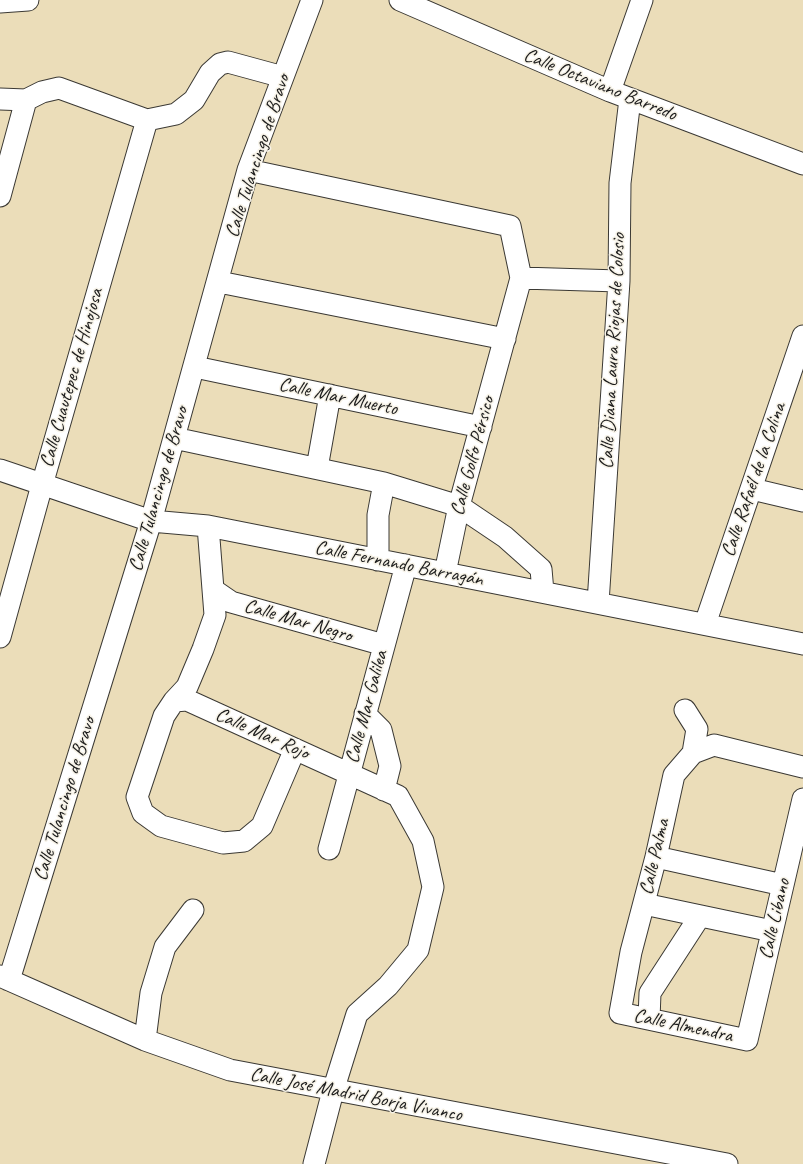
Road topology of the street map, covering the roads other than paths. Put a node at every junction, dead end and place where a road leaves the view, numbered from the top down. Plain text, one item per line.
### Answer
1 (28, 0) edge
2 (312, 0) edge
3 (400, 0) edge
4 (642, 0) edge
5 (0, 2) edge
6 (283, 77) junction
7 (610, 91) junction
8 (630, 99) junction
9 (0, 100) edge
10 (26, 100) junction
11 (147, 120) junction
12 (803, 164) edge
13 (248, 170) junction
14 (0, 196) edge
15 (521, 278) junction
16 (219, 282) junction
17 (619, 282) junction
18 (803, 336) edge
19 (505, 339) junction
20 (799, 360) edge
21 (195, 367) junction
22 (330, 395) junction
23 (481, 427) junction
24 (174, 438) junction
25 (317, 468) junction
26 (0, 470) edge
27 (384, 483) junction
28 (42, 485) junction
29 (752, 489) junction
30 (803, 501) edge
31 (459, 506) junction
32 (151, 521) junction
33 (208, 526) junction
34 (378, 560) junction
35 (406, 565) junction
36 (445, 573) junction
37 (214, 591) junction
38 (543, 592) junction
39 (598, 603) junction
40 (705, 624) junction
41 (0, 637) edge
42 (803, 644) edge
43 (384, 645) junction
44 (174, 701) junction
45 (685, 710) dead end
46 (365, 714) junction
47 (295, 749) junction
48 (693, 753) junction
49 (803, 767) edge
50 (348, 774) junction
51 (384, 790) junction
52 (803, 799) edge
53 (329, 849) dead end
54 (656, 858) junction
55 (783, 885) junction
56 (644, 904) junction
57 (193, 910) dead end
58 (700, 916) junction
59 (772, 931) junction
60 (4, 978) edge
61 (620, 1013) joint
62 (649, 1019) junction
63 (145, 1040) junction
64 (747, 1040) joint
65 (333, 1091) junction
66 (314, 1164) edge
67 (727, 1164) edge

1 - 5 street
2 - 6 street, Calle Tulancingo de Bravo
3 - 7 street, Calle Octaviano Barredo
4 - 7 street
6 - 11 street
6 - 13 street, Calle Tulancingo de Bravo
7 - 8 street, Calle Octaviano Barredo
8 - 12 street, Calle Octaviano Barredo
8 - 17 street, Calle Diana Laura Riojas de Colosio
9 - 10 street
10 - 11 street
10 - 14 street
11 - 28 street, Calle Cuautepec de Hinojosa
13 - 15 street
13 - 16 street, Calle Tulancingo de Bravo
15 - 17 street
15 - 19 street, Calle Golfo Pérsico
16 - 19 street
16 - 21 street, Calle Tulancingo de Bravo
17 - 39 street, Calle Diana Laura Riojas de Colosio
18 - 20 street, Calle Rafaél de la Colina
19 - 23 street, Calle Golfo Pérsico
20 - 29 street, Calle Rafaél de la Colina
21 - 22 street, Calle Mar Muerto
21 - 24 street, Calle Tulancingo de Bravo
22 - 23 street, Calle Mar Muerto
22 - 25 street
23 - 31 street, Calle Golfo Pérsico
24 - 25 street
24 - 32 street, Calle Tulancingo de Bravo
25 - 27 street
26 - 28 street, Calle Fernando Barragán
27 - 31 street
27 - 34 street
28 - 32 street, Calle Fernando Barragán
28 - 41 street, Calle Cuautepec de Hinojosa
29 - 30 street
29 - 40 street, Calle Rafaél de la Colina
31 - 36 street, Calle Golfo Pérsico
31 - 38 street
32 - 33 street, Calle Fernando Barragán
32 - 60 street, Calle Tulancingo de Bravo
33 - 34 street, Calle Fernando Barragán
33 - 37 street
34 - 35 street, Calle Fernando Barragán
35 - 36 street, Calle Fernando Barragán
35 - 43 street, Calle Mar Galilea
36 - 38 street, Calle Fernando Barragán
37 - 43 street, Calle Mar Negro
37 - 44 street
38 - 39 street, Calle Fernando Barragán
39 - 40 street, Calle Fernando Barragán
40 - 42 street, Calle Fernando Barragán
43 - 46 street, Calle Mar Galilea
44 - 47 street, Calle Mar Rojo
44 - 47 street
45 - 48 street
46 - 50 street, Calle Mar Galilea
46 - 51 street
47 - 50 street, Calle Mar Rojo
48 - 49 street
48 - 54 street, Calle Palma
50 - 51 street, Calle Mar Rojo
50 - 53 street, Calle Mar Galilea
51 - 65 street, Calle Mar Rojo
52 - 55 street, Calle Libano
54 - 55 street
54 - 56 street, Calle Palma
55 - 59 street, Calle Libano
56 - 58 street
56 - 61 street, Calle Palma
57 - 63 street
58 - 59 street
58 - 62 street
59 - 64 street, Calle Libano
60 - 63 street, Calle José Madrid Borja Vivanco
61 - 62 street, Calle Almendra
62 - 64 street, Calle Almendra
63 - 65 street, Calle José Madrid Borja Vivanco
65 - 66 street
65 - 67 street, Calle José Madrid Borja Vivanco

